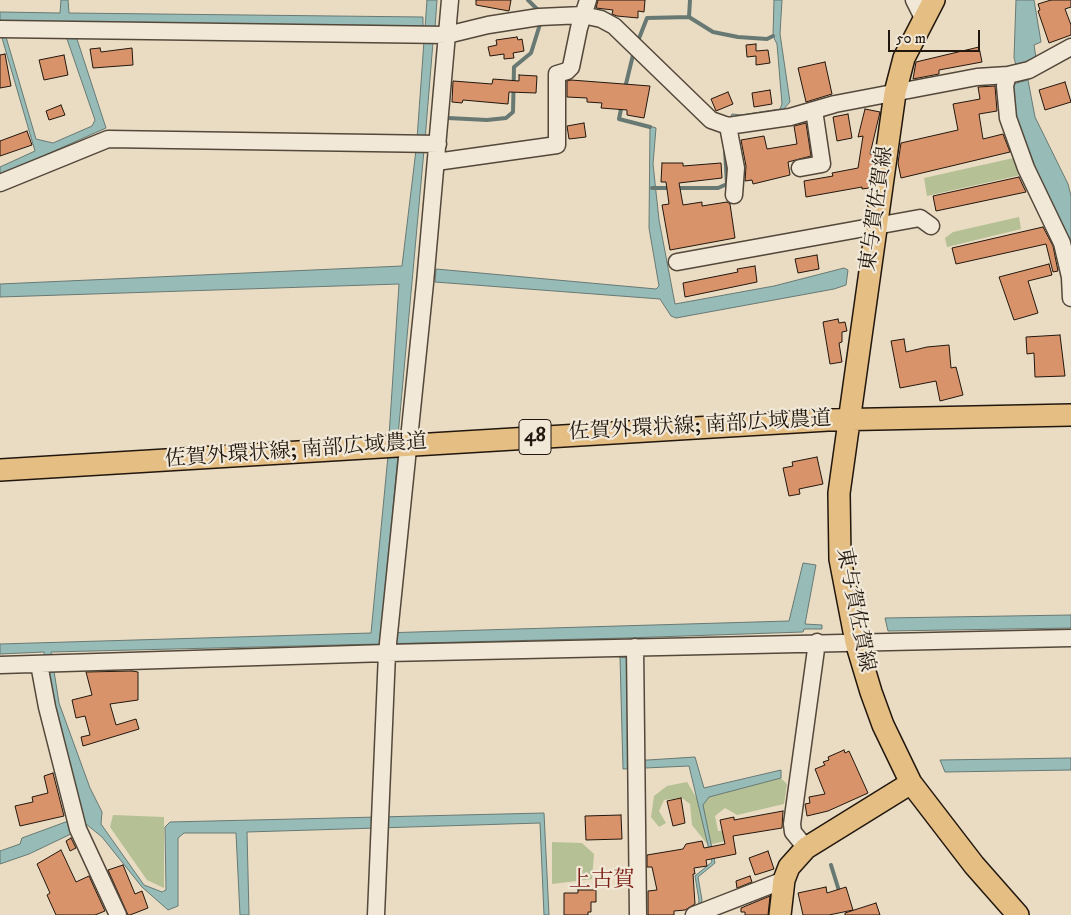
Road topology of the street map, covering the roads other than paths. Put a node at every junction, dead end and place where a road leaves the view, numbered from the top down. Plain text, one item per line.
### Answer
1 (450, 0) edge
2 (934, 0) edge
3 (586, 8) edge
4 (919, 9) edge
5 (0, 28) edge
6 (447, 35) junction
7 (1071, 47) edge
8 (1008, 76) junction
9 (895, 93) junction
10 (814, 110) junction
11 (728, 126) junction
12 (438, 144) junction
13 (436, 162) junction
14 (800, 168) dead end
15 (0, 183) edge
16 (734, 195) dead end
17 (876, 226) junction
18 (931, 226) dead end
19 (677, 262) dead end
20 (1071, 298) edge
21 (1071, 414) edge
22 (848, 419) junction
23 (408, 445) junction
24 (0, 470) edge
25 (1071, 638) edge
26 (817, 642) junction
27 (856, 642) junction
28 (635, 647) junction
29 (387, 650) junction
30 (46, 664) junction
31 (0, 665) edge
32 (911, 783) junction
33 (806, 848) junction
34 (784, 880) junction
35 (700, 913) edge
36 (118, 915) edge
37 (376, 915) edge
38 (638, 915) edge
39 (780, 915) edge
40 (1018, 915) edge

1 - 6 street
2 - 4 main road, 東与賀佐賀線
3 - 6 street
3 - 11 street
3 - 13 street
4 - 9 main road, 東与賀佐賀線
5 - 6 street
6 - 12 street
7 - 8 street
8 - 9 street
8 - 20 street
9 - 10 street
9 - 17 main road, 東与賀佐賀線
10 - 11 street
10 - 14 street
11 - 16 street
12 - 13 street
12 - 15 street
13 - 23 street
17 - 18 street
17 - 19 street
17 - 22 main road, 東与賀佐賀線
21 - 22 main road, 佐賀外環状線; 南部広域農道 / 48
22 - 23 main road, 佐賀外環状線; 南部広域農道 / 48
22 - 27 main road, 東与賀佐賀線
23 - 24 main road, 佐賀外環状線; 南部広域農道 / 48
23 - 29 street
25 - 27 street
26 - 27 street
26 - 28 street
26 - 33 street
27 - 32 main road, 東与賀佐賀線
28 - 29 street
28 - 38 street
29 - 30 street
29 - 37 street
30 - 31 street
30 - 36 street
32 - 33 main road
32 - 40 main road, 東与賀佐賀線
33 - 34 main road
34 - 35 street
34 - 39 main road

